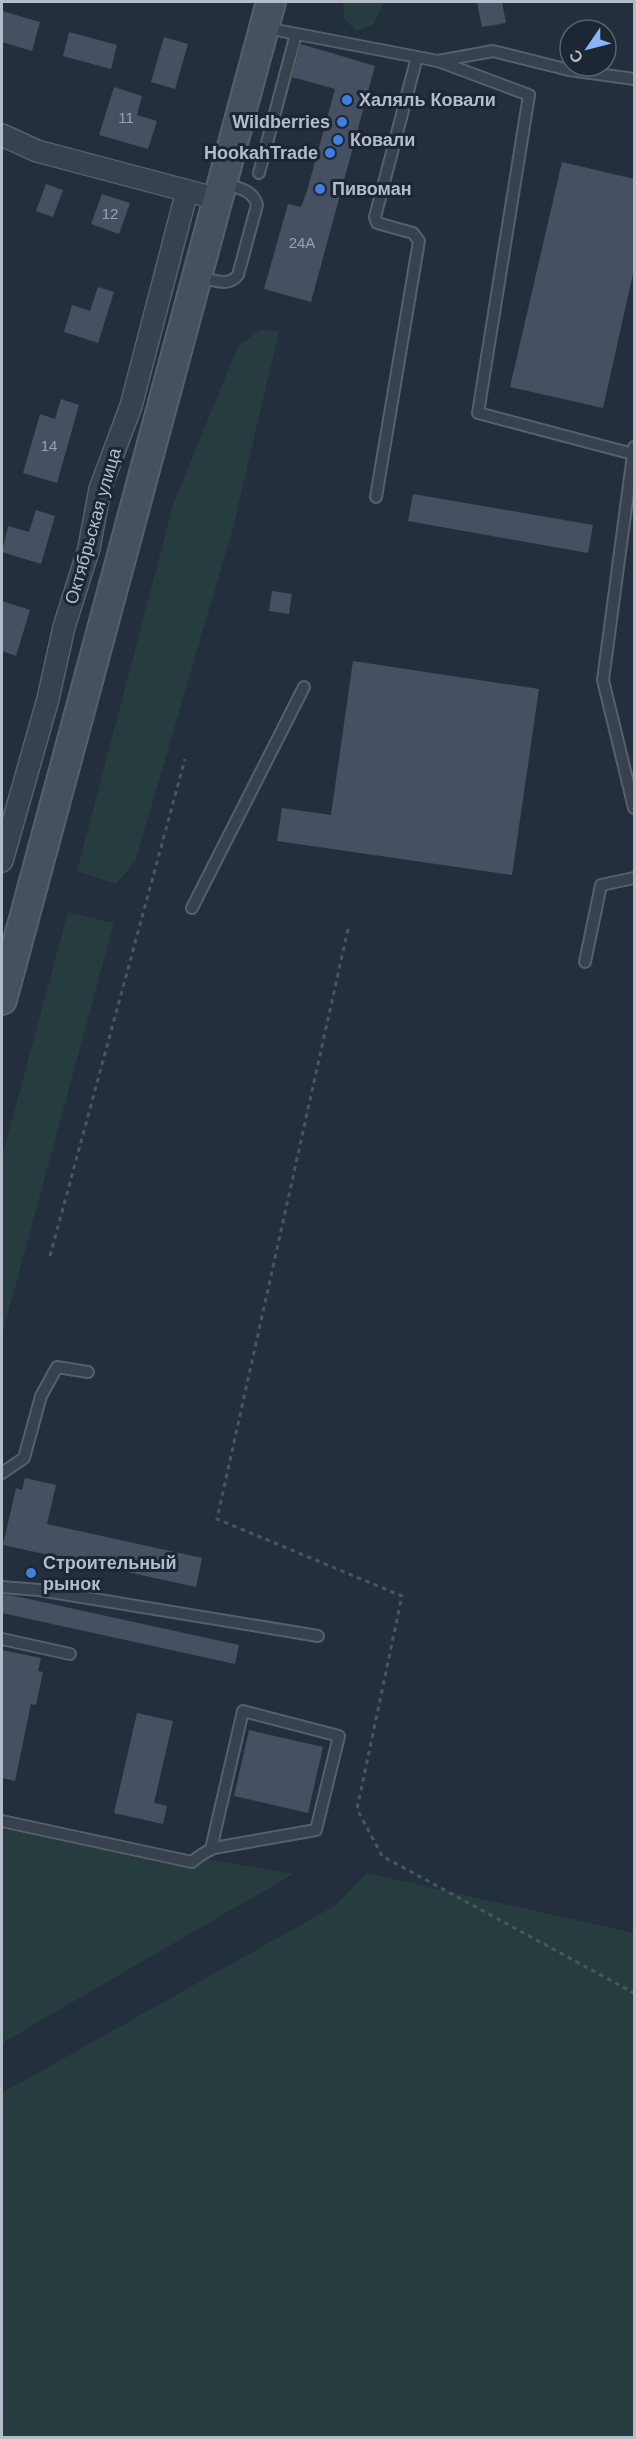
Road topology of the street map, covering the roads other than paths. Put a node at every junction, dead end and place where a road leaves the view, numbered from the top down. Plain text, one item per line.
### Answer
1 (267, 14) edge
2 (296, 34) junction
3 (417, 57) junction
4 (438, 61) junction
5 (634, 79) edge
6 (2, 135) edge
7 (259, 173) dead end
8 (187, 191) junction
9 (220, 191) junction
10 (197, 276) junction
11 (634, 450) edge
12 (376, 497) dead end
13 (304, 687) dead end
14 (634, 808) edge
15 (2, 861) edge
16 (634, 878) edge
17 (192, 908) dead end
18 (585, 962) dead end
19 (2, 1000) edge
20 (88, 1372) dead end
21 (2, 1473) edge
22 (2, 1587) edge
23 (318, 1636) dead end
24 (2, 1639) edge
25 (70, 1654) dead end
26 (2, 1821) edge
27 (211, 1849) junction

1 - 2 lane
1 - 9 main road
2 - 3 lane
2 - 7 lane
3 - 4 lane
3 - 12 lane
4 - 5 lane
4 - 11 lane
6 - 8 street
8 - 9 street
8 - 15 street, Октябрьская улица
9 - 10 main road
9 - 10 lane
10 - 19 main road
11 - 14 lane
13 - 17 lane
16 - 18 lane
20 - 21 lane
22 - 23 lane
24 - 25 lane
26 - 27 lane
27 - 27 lane

